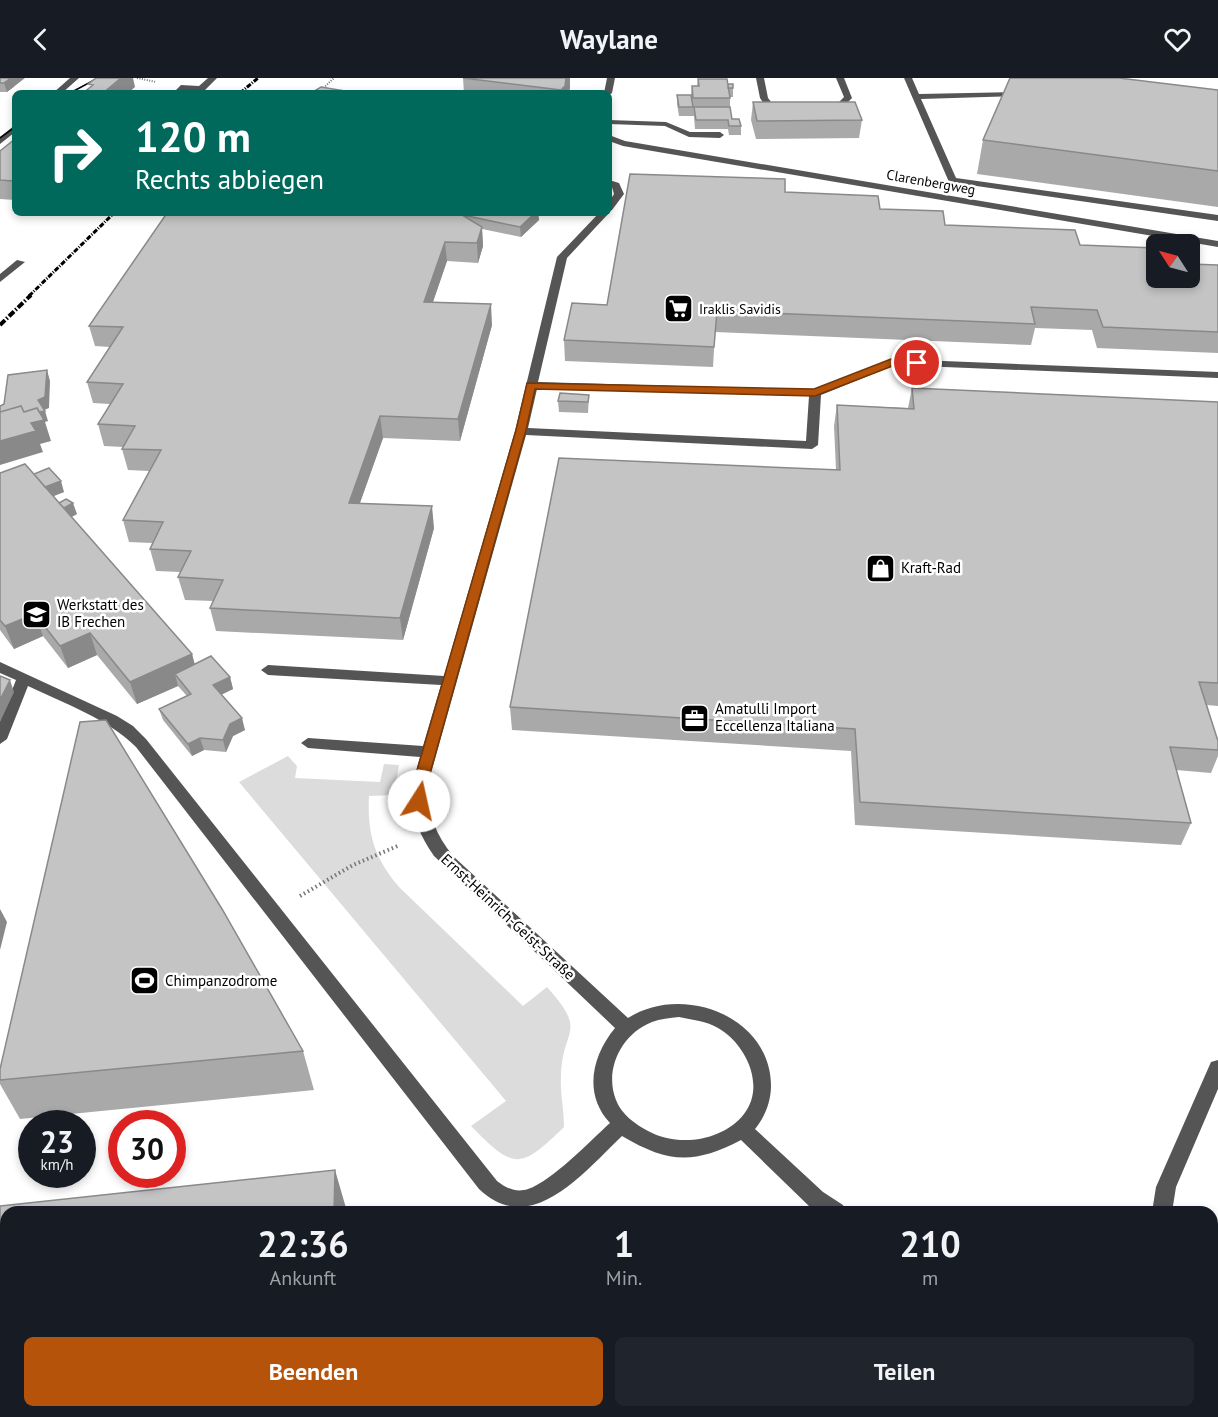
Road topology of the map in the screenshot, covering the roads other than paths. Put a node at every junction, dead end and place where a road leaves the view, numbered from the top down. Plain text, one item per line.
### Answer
1 (75, 78) edge
2 (213, 78) edge
3 (760, 78) edge
4 (840, 78) edge
5 (908, 78) edge
6 (61, 90) edge
7 (180, 90) edge
8 (1027, 95) edge
9 (916, 97) junction
10 (795, 108) edge
11 (818, 108) edge
12 (612, 122) edge
13 (12, 131) edge
14 (720, 135) dead end
15 (612, 140) edge
16 (0, 141) edge
17 (612, 184) edge
18 (612, 203) edge
19 (601, 216) edge
20 (1218, 218) edge
21 (1218, 244) edge
22 (20, 262) dead end
23 (0, 279) edge
24 (1218, 375) edge
25 (530, 386) junction
26 (815, 393) junction
27 (521, 430) junction
28 (0, 667) edge
29 (268, 669) dead end
30 (24, 679) junction
31 (450, 681) junction
32 (0, 739) edge
33 (308, 743) dead end
34 (429, 752) junction
35 (627, 1028) junction
36 (1218, 1068) edge
37 (621, 1125) junction
38 (742, 1130) junction
39 (510, 1206) edge
40 (827, 1206) edge
41 (1163, 1206) edge

1 - 6 street
2 - 7 street
3 - 10 street
4 - 11 street
5 - 9 street
8 - 9 street
9 - 20 street
12 - 14 street
13 - 16 street
15 - 21 street, Clarenbergweg
17 - 18 street
19 - 25 street, Ernst-Heinrich-Geist-Straße
22 - 23 street
24 - 26 street
25 - 26 street
25 - 27 street, Ernst-Heinrich-Geist-Straße
26 - 27 street
27 - 31 street, Ernst-Heinrich-Geist-Straße
28 - 30 street
29 - 31 street
30 - 32 street
30 - 39 street
31 - 34 street, Ernst-Heinrich-Geist-Straße
33 - 34 street
34 - 35 street, Ernst-Heinrich-Geist-Straße
35 - 37 street
35 - 38 street
36 - 41 street
37 - 38 street
37 - 39 street
38 - 40 street

